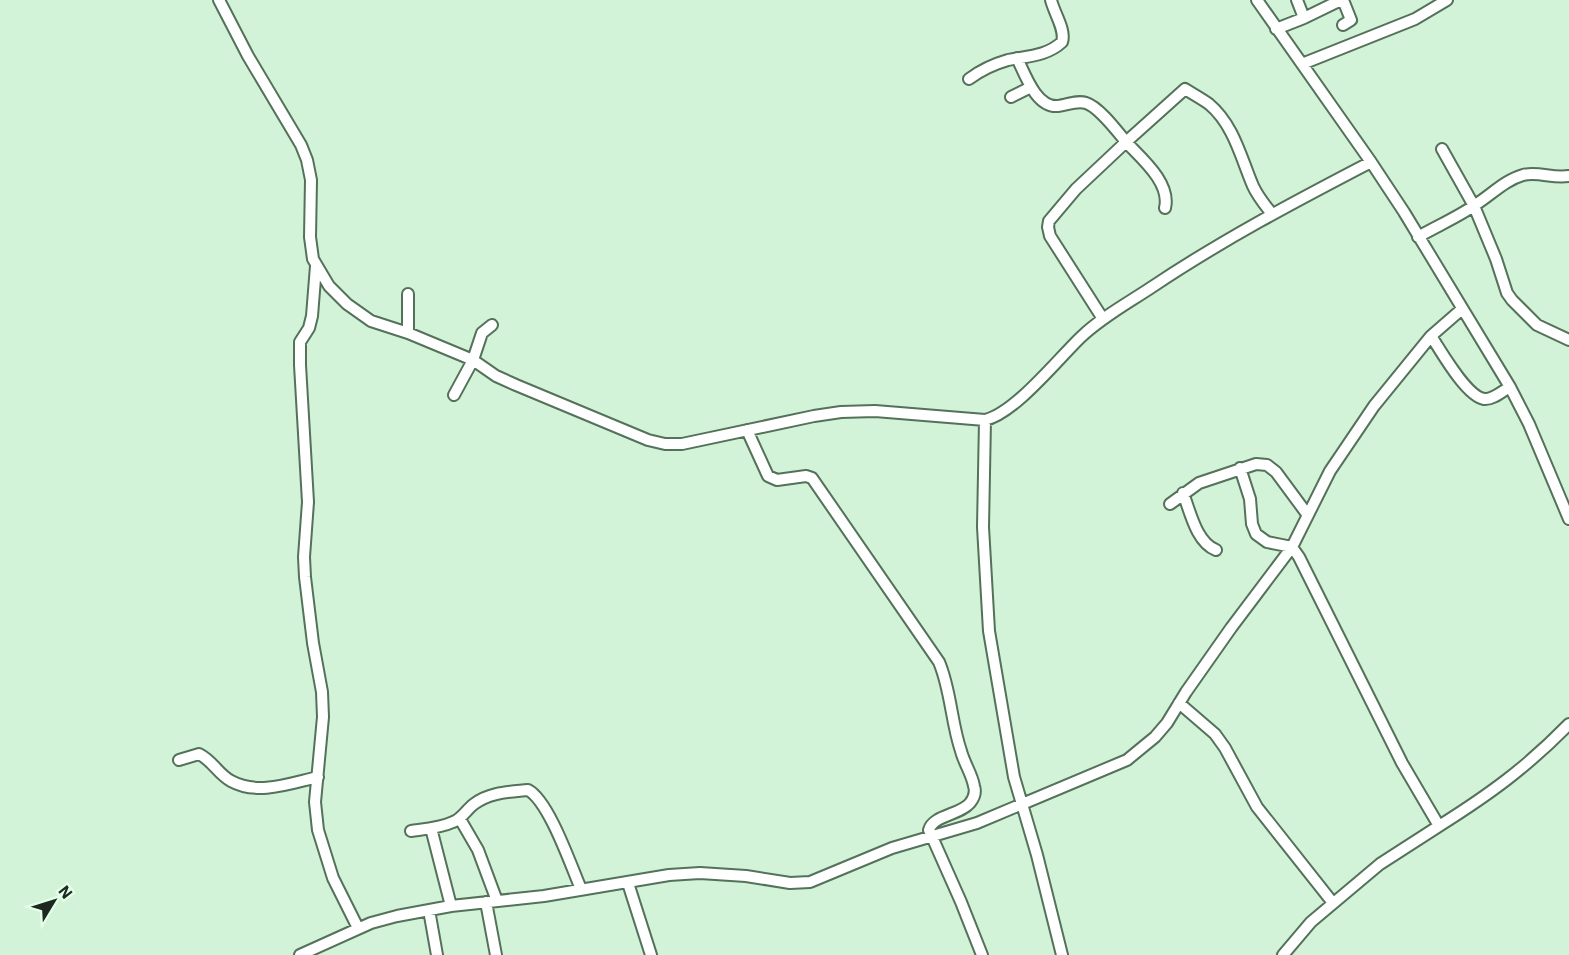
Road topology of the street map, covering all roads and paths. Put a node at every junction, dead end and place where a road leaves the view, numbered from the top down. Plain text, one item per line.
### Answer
1 (1051, 0) edge
2 (1257, 0) edge
3 (1297, 0) edge
4 (1342, 0) edge
5 (1447, 0) edge
6 (224, 1) edge
7 (1431, 5) edge
8 (1304, 18) junction
9 (1343, 25) dead end
10 (1276, 29) junction
11 (1017, 58) junction
12 (1302, 64) junction
13 (969, 79) dead end
14 (1031, 87) junction
15 (1011, 97) dead end
16 (1126, 142) junction
17 (1442, 149) dead end
18 (1371, 162) junction
19 (1569, 176) edge
20 (1474, 206) junction
21 (1165, 208) dead end
22 (1272, 214) junction
23 (1418, 237) junction
24 (316, 266) junction
25 (408, 294) dead end
26 (1462, 309) junction
27 (1103, 319) junction
28 (492, 325) dead end
29 (408, 333) junction
30 (1431, 336) junction
31 (1569, 340) edge
32 (472, 360) junction
33 (1510, 387) junction
34 (454, 395) dead end
35 (985, 420) junction
36 (747, 430) junction
37 (1240, 468) junction
38 (1183, 493) junction
39 (1170, 504) dead end
40 (1307, 514) junction
41 (1569, 519) edge
42 (1292, 547) junction
43 (1216, 550) dead end
44 (1179, 704) junction
45 (1569, 723) edge
46 (179, 760) dead end
47 (318, 777) junction
48 (1021, 805) junction
49 (460, 819) junction
50 (1439, 826) junction
51 (431, 828) junction
52 (411, 831) dead end
53 (932, 837) junction
54 (628, 883) junction
55 (581, 889) junction
56 (492, 902) junction
57 (1333, 903) junction
58 (451, 906) junction
59 (429, 910) junction
60 (358, 928) junction
61 (300, 955) edge
62 (437, 955) edge
63 (496, 955) edge
64 (651, 955) edge
65 (982, 955) edge
66 (1062, 955) edge
67 (1283, 955) edge

1 - 11 street
2 - 10 street
3 - 8 street
4 - 8 street
4 - 9 street
5 - 7 street
6 - 24 street
7 - 12 street
8 - 10 street
10 - 12 street
11 - 13 street
11 - 14 street
12 - 18 street
14 - 15 street
14 - 16 street
16 - 21 street
16 - 22 street
16 - 27 street
17 - 20 street
18 - 22 street
18 - 23 street
19 - 20 street
20 - 23 street
20 - 31 street
22 - 27 street
23 - 26 street
24 - 29 street
24 - 47 street
25 - 29 street
26 - 30 street
26 - 33 street
27 - 35 street
28 - 32 street
29 - 32 street
30 - 33 street
30 - 40 street
32 - 34 street
32 - 36 street
33 - 41 street
35 - 36 street
35 - 48 street
36 - 53 street
37 - 38 street
37 - 40 street
37 - 42 street
38 - 39 street
38 - 43 street
40 - 42 street
42 - 44 street
42 - 50 street
44 - 48 street
44 - 57 street
45 - 50 street
46 - 47 street
47 - 60 street
48 - 53 street
48 - 66 street
49 - 51 street
49 - 55 street
49 - 56 street
50 - 57 street
51 - 52 street
51 - 58 street
53 - 54 street
53 - 65 street
54 - 55 street
54 - 64 street
55 - 56 street
56 - 58 street
56 - 63 street
57 - 67 street
58 - 59 street
59 - 60 street
59 - 62 street
60 - 61 street

